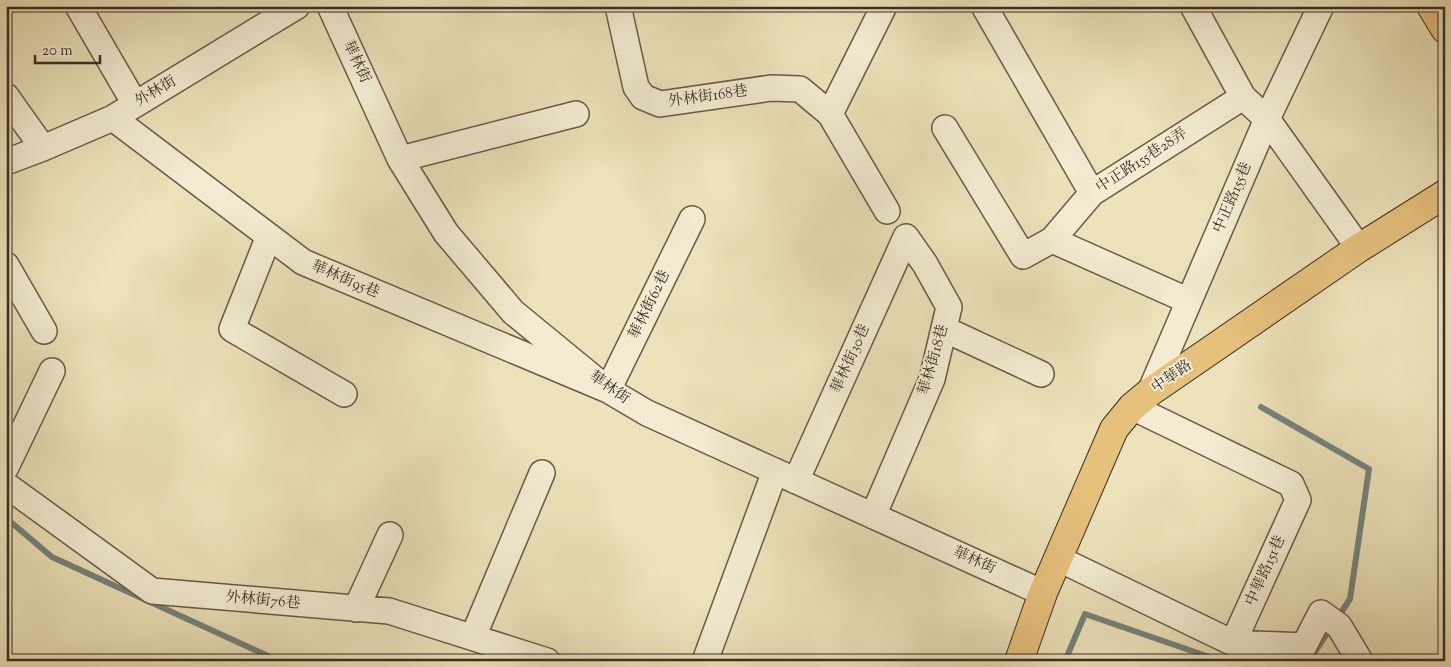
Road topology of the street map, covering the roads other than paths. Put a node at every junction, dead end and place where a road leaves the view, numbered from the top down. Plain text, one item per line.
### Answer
1 (78, 6) edge
2 (298, 6) edge
3 (330, 6) edge
4 (618, 6) edge
5 (884, 6) edge
6 (984, 6) edge
7 (1193, 6) edge
8 (1320, 6) edge
9 (1431, 6) edge
10 (1445, 29) edge
11 (6, 96) edge
12 (1243, 97) junction
13 (135, 104) junction
14 (576, 114) dead end
15 (830, 114) junction
16 (112, 118) junction
17 (1267, 119) junction
18 (945, 128) dead end
19 (43, 148) junction
20 (400, 159) junction
21 (6, 162) edge
22 (1092, 193) junction
23 (1445, 194) edge
24 (888, 211) dead end
25 (692, 219) dead end
26 (269, 236) junction
27 (906, 237) joint
28 (1052, 240) junction
29 (1359, 248) junction
30 (6, 265) edge
31 (1189, 301) junction
32 (944, 329) junction
33 (44, 331) dead end
34 (52, 371) dead end
35 (1041, 374) dead end
36 (608, 390) junction
37 (344, 394) dead end
38 (1140, 399) junction
39 (6, 467) edge
40 (542, 473) dead end
41 (785, 476) junction
42 (6, 485) edge
43 (873, 516) junction
44 (390, 534) dead end
45 (1059, 559) junction
46 (1043, 593) junction
47 (356, 608) junction
48 (473, 637) junction
49 (1233, 643) junction
50 (548, 661) edge
51 (705, 661) edge
52 (1019, 661) edge
53 (1360, 661) edge

1 - 13 street
2 - 13 street, 外林街
3 - 20 street, 華林街
4 - 15 street, 外林街168巷
5 - 15 street
6 - 22 street
7 - 12 street
8 - 17 street, 中正路155巷
9 - 10 main road
11 - 19 street
12 - 17 street
12 - 22 street, 中正路155巷28弄
13 - 16 street, 外林街
14 - 20 street
15 - 24 street, 外林街168巷
16 - 19 street, 外林街
16 - 26 street, 華林街95巷
17 - 29 street
17 - 31 street, 中正路155巷
18 - 28 street, 中正路155巷28弄
19 - 21 street, 外林街
20 - 36 street, 華林街
22 - 28 street, 中正路155巷28弄
23 - 29 main road, 中華路
25 - 36 street, 華林街62巷
26 - 36 street, 華林街95巷
26 - 37 street
27 - 32 street, 華林街18巷
27 - 41 street, 華林街30巷
28 - 31 street
29 - 38 main road, 中華路
30 - 33 street
31 - 38 street, 中正路155巷
32 - 35 street
32 - 43 street, 華林街18巷
34 - 39 street
36 - 41 street, 華林街
38 - 45 main road, 中華路
38 - 49 street, 中華路151巷
40 - 48 street
41 - 43 street, 華林街
41 - 51 street
42 - 47 street, 外林街76巷
43 - 46 street, 華林街
44 - 47 street
45 - 46 main road, 中華路
45 - 49 street
46 - 52 main road, 中華路
47 - 48 street, 外林街76巷
48 - 50 street, 外林街76巷
49 - 53 street

